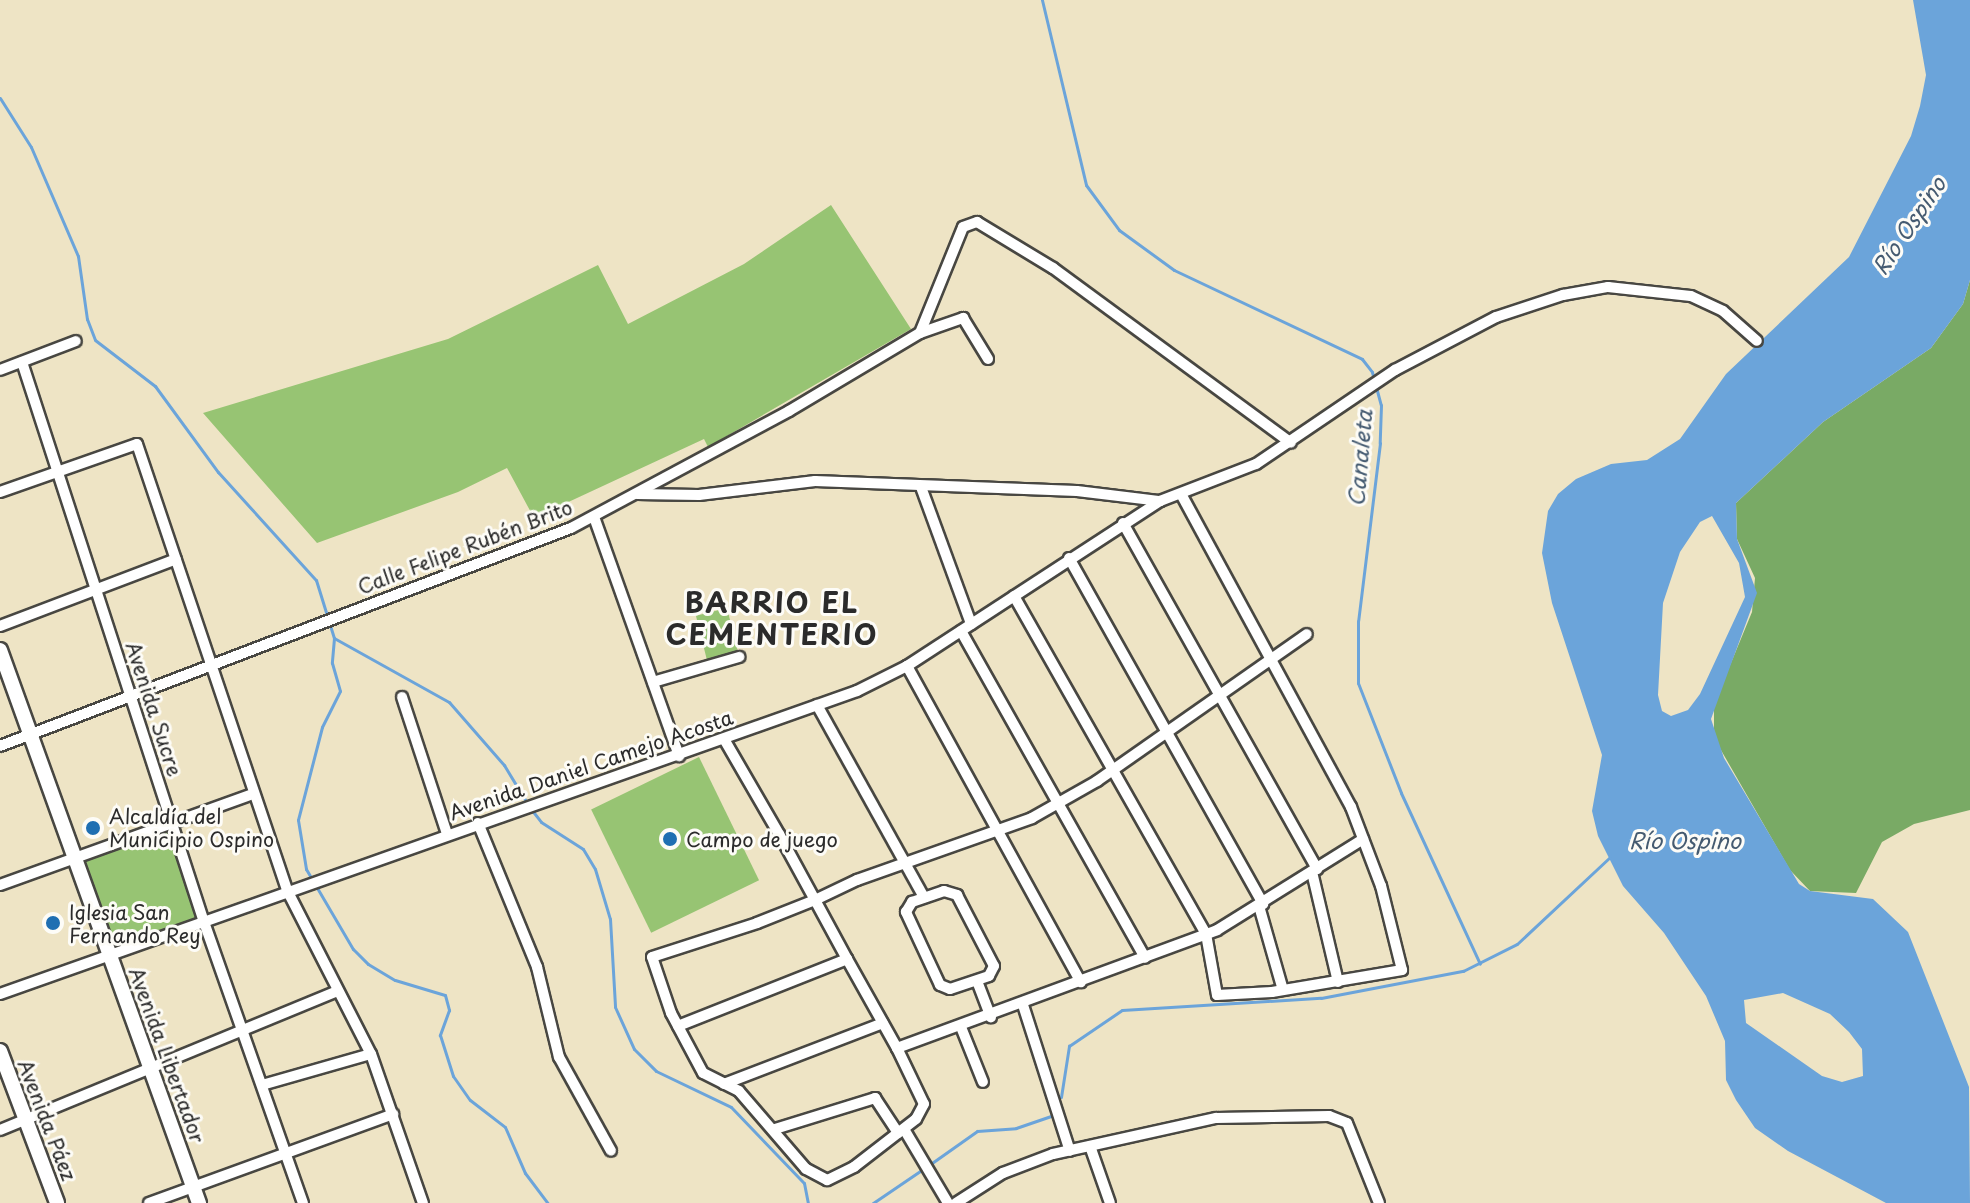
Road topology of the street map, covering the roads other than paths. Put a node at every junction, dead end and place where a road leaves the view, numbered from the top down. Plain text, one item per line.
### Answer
1 (920, 333) junction
2 (76, 341) dead end
3 (1757, 341) dead end
4 (988, 359) dead end
5 (22, 362) junction
6 (0, 370) edge
7 (1291, 443) junction
8 (58, 471) junction
9 (921, 487) junction
10 (0, 492) edge
11 (637, 494) junction
12 (1182, 496) junction
13 (1160, 501) junction
14 (594, 517) junction
15 (1123, 523) junction
16 (1069, 558) junction
17 (176, 559) junction
18 (97, 590) junction
19 (1014, 596) junction
20 (971, 624) junction
21 (0, 626) edge
22 (961, 631) junction
23 (1307, 634) dead end
24 (0, 650) edge
25 (739, 657) dead end
26 (1271, 662) junction
27 (211, 663) junction
28 (907, 666) junction
29 (653, 682) junction
30 (131, 694) junction
31 (1220, 695) junction
32 (402, 697) dead end
33 (817, 705) junction
34 (1166, 731) junction
35 (30, 733) junction
36 (724, 739) junction
37 (0, 746) edge
38 (679, 756) junction
39 (1112, 769) junction
40 (253, 794) junction
41 (1058, 804) junction
42 (478, 823) junction
43 (172, 824) junction
44 (999, 831) junction
45 (447, 834) junction
46 (1363, 839) junction
47 (77, 859) junction
48 (906, 863) junction
49 (1314, 870) junction
50 (0, 885) edge
51 (288, 892) junction
52 (924, 897) junction
53 (815, 900) junction
54 (1261, 905) junction
55 (204, 922) junction
56 (1206, 934) junction
57 (110, 955) junction
58 (1145, 958) junction
59 (847, 959) junction
60 (977, 981) junction
61 (1081, 982) junction
62 (1338, 982) junction
63 (1283, 990) junction
64 (337, 991) junction
65 (0, 994) edge
66 (1023, 1005) junction
67 (991, 1017) junction
68 (883, 1023) junction
69 (678, 1026) junction
70 (961, 1027) junction
71 (243, 1033) junction
72 (897, 1048) junction
73 (0, 1051) edge
74 (371, 1054) junction
75 (152, 1069) junction
76 (983, 1082) dead end
77 (262, 1085) junction
78 (723, 1085) junction
79 (393, 1114) junction
80 (26, 1120) junction
81 (775, 1129) junction
82 (0, 1130) edge
83 (901, 1131) junction
84 (1090, 1146) junction
85 (611, 1151) dead end
86 (1070, 1151) junction
87 (287, 1155) junction
88 (194, 1187) junction
89 (57, 1203) edge
90 (149, 1203) edge
91 (199, 1203) edge
92 (303, 1203) edge
93 (423, 1203) edge
94 (948, 1203) edge
95 (956, 1203) edge
96 (1110, 1203) edge
97 (1379, 1203) edge

1 - 4 street, Calle Felipe Rubén Brito
1 - 7 street
1 - 11 street, Calle Felipe Rubén Brito
2 - 5 street
3 - 7 street
5 - 6 street
5 - 8 street, Avenida Sucre
7 - 12 street
8 - 10 street
8 - 17 street
8 - 18 street, Avenida Sucre
9 - 11 street
9 - 13 street
9 - 20 street
11 - 14 street, Calle Felipe Rubén Brito
12 - 13 street
12 - 26 street
13 - 15 street, Avenida Daniel Camejo Acosta
14 - 27 street, Calle Felipe Rubén Brito
14 - 29 street
15 - 16 street, Avenida Daniel Camejo Acosta
15 - 31 street
16 - 19 street, Avenida Daniel Camejo Acosta
16 - 34 street
17 - 18 street
17 - 27 street
18 - 21 street
18 - 30 street, Avenida Sucre
19 - 20 street, Avenida Daniel Camejo Acosta
19 - 39 street
20 - 22 street, Avenida Daniel Camejo Acosta
22 - 28 street, Avenida Daniel Camejo Acosta
22 - 41 street
23 - 26 street
24 - 35 main road, Avenida Libertador
25 - 29 street
26 - 31 street
26 - 46 street
27 - 30 street, Calle Felipe Rubén Brito
27 - 40 street
28 - 33 street, Avenida Daniel Camejo Acosta
28 - 44 street
29 - 38 street
30 - 35 street, Calle Felipe Rubén Brito
30 - 43 street, Avenida Sucre
31 - 34 street
31 - 49 street
32 - 45 street
33 - 36 street, Avenida Daniel Camejo Acosta
33 - 48 street
34 - 39 street
34 - 54 street
35 - 37 street, Calle Felipe Rubén Brito
35 - 47 main road, Avenida Libertador
36 - 38 street, Avenida Daniel Camejo Acosta
36 - 53 street
38 - 42 street, Avenida Daniel Camejo Acosta
39 - 41 street
39 - 56 street
40 - 43 street
40 - 51 street
41 - 44 street
41 - 58 street
42 - 45 street, Avenida Daniel Camejo Acosta
42 - 85 street
43 - 47 street
43 - 55 street, Avenida Sucre
44 - 48 street
44 - 61 street
45 - 51 street, Avenida Daniel Camejo Acosta
46 - 49 street
46 - 62 street
47 - 50 street
47 - 57 main road, Avenida Libertador
48 - 52 street
48 - 53 street
49 - 54 street
49 - 62 street
51 - 55 street, Avenida Daniel Camejo Acosta
51 - 64 street
52 - 60 street
52 - 60 street
53 - 59 street
53 - 69 street
54 - 56 street
54 - 63 street
55 - 57 street, Avenida Daniel Camejo Acosta
55 - 71 street, Avenida Sucre
56 - 58 street
56 - 63 street
57 - 65 street, Avenida Daniel Camejo Acosta
57 - 75 main road, Avenida Libertador
58 - 61 street
59 - 68 street
59 - 69 street
60 - 67 street
61 - 66 street
62 - 63 street
64 - 71 street
64 - 74 street
66 - 67 street
66 - 86 street
67 - 70 street
68 - 72 street
68 - 78 street
69 - 78 street
70 - 72 street
70 - 76 street
71 - 75 street
71 - 77 street, Avenida Sucre
72 - 83 street
73 - 80 main road, Avenida Páez
74 - 77 street
74 - 79 street
75 - 80 street
75 - 88 main road, Avenida Libertador
77 - 87 street, Avenida Sucre
78 - 81 street
79 - 87 street
79 - 93 street
80 - 82 street
80 - 89 main road, Avenida Páez
81 - 83 street
81 - 83 street
83 - 94 street
84 - 86 street
84 - 96 street
84 - 97 street
86 - 95 street
87 - 88 street
87 - 92 street, Avenida Sucre
88 - 90 street
88 - 91 main road, Avenida Libertador

